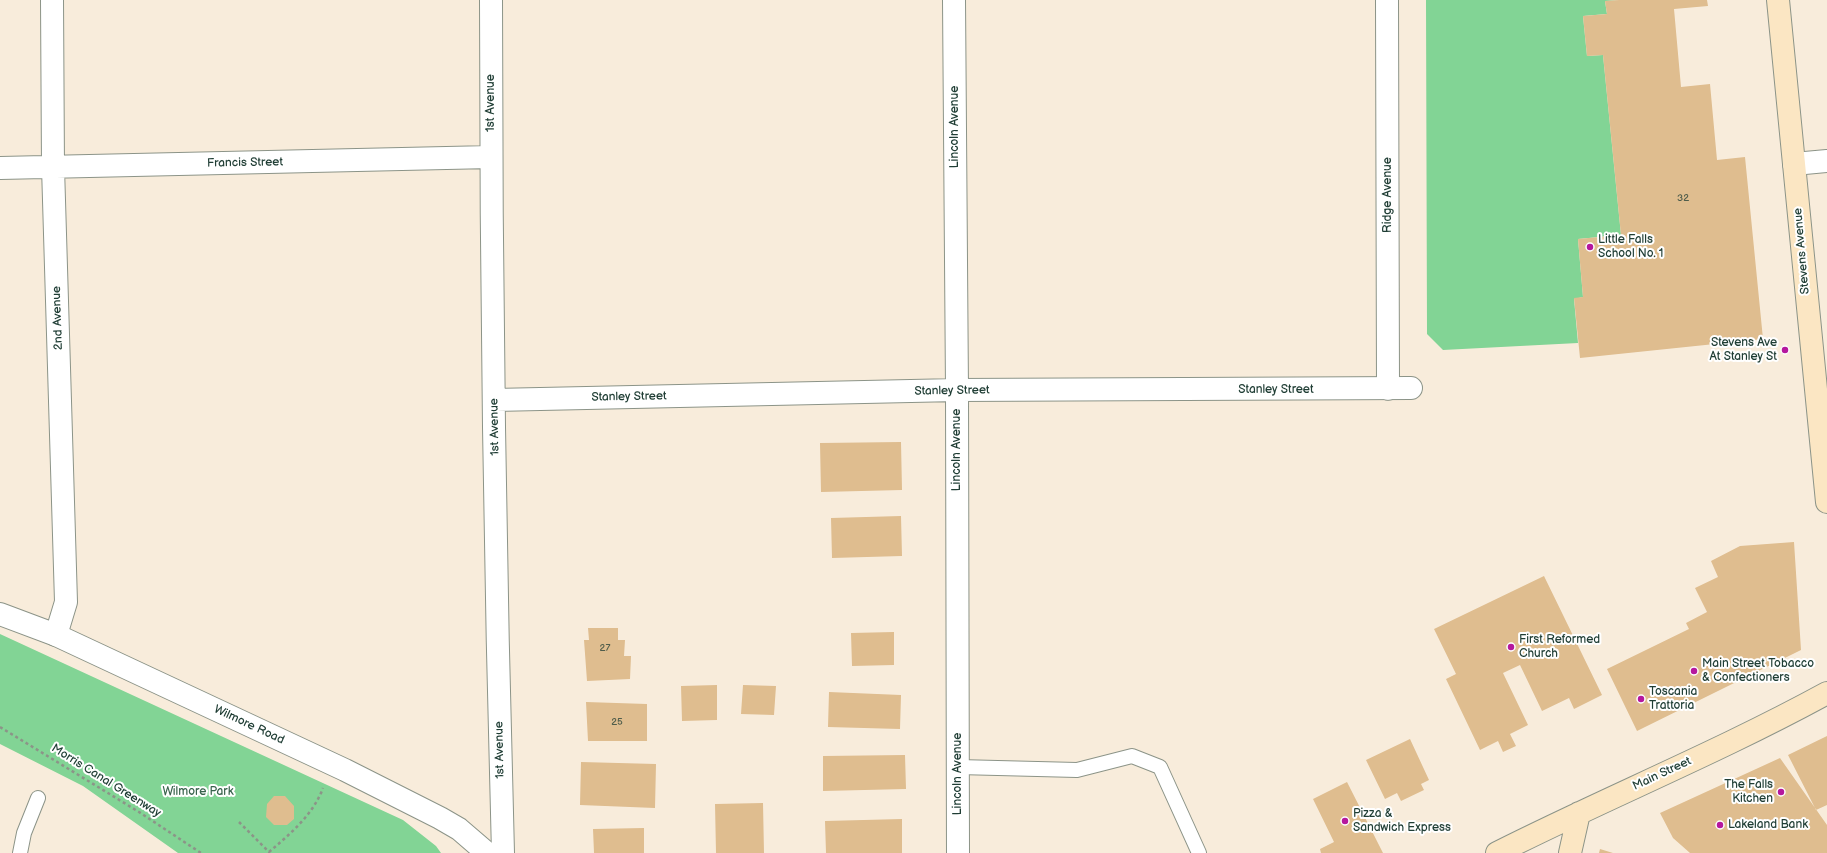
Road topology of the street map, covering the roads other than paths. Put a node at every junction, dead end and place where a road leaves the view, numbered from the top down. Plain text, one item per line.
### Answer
1 (52, 0) edge
2 (491, 0) edge
3 (954, 0) edge
4 (1387, 0) edge
5 (1778, 0) edge
6 (491, 157) junction
7 (1827, 161) edge
8 (1794, 164) junction
9 (54, 167) junction
10 (0, 168) edge
11 (1820, 373) edge
12 (1411, 388) dead end
13 (1388, 389) junction
14 (957, 390) junction
15 (494, 400) junction
16 (1826, 490) edge
17 (0, 614) edge
18 (56, 635) junction
19 (1827, 693) edge
20 (958, 767) junction
21 (38, 798) dead end
22 (1578, 813) junction
23 (1504, 851) edge
24 (20, 853) edge
25 (487, 853) edge
26 (503, 853) edge
27 (958, 853) edge
28 (1199, 853) edge
29 (1570, 853) edge

1 - 9 street, 2nd Avenue
2 - 6 street, 1st Avenue
3 - 14 street, Lincoln Avenue
4 - 13 street, Ridge Avenue
5 - 8 main road, Stevens Avenue
6 - 9 street, Francis Street
6 - 15 street, 1st Avenue
7 - 8 street
8 - 11 main road, Stevens Avenue
9 - 10 street, Francis Street
9 - 18 street, 2nd Avenue
11 - 16 main road, Stevens Avenue
12 - 13 street, Stanley Street
13 - 14 street, Stanley Street
14 - 15 street, Stanley Street
14 - 20 street, Lincoln Avenue
15 - 26 street, 1st Avenue
17 - 18 street, Wilmore Road
18 - 25 street, Wilmore Road
19 - 22 main road, Main Street
20 - 27 street, Lincoln Avenue
20 - 28 lane
21 - 24 lane
22 - 23 main road, Main Street
22 - 29 main road

